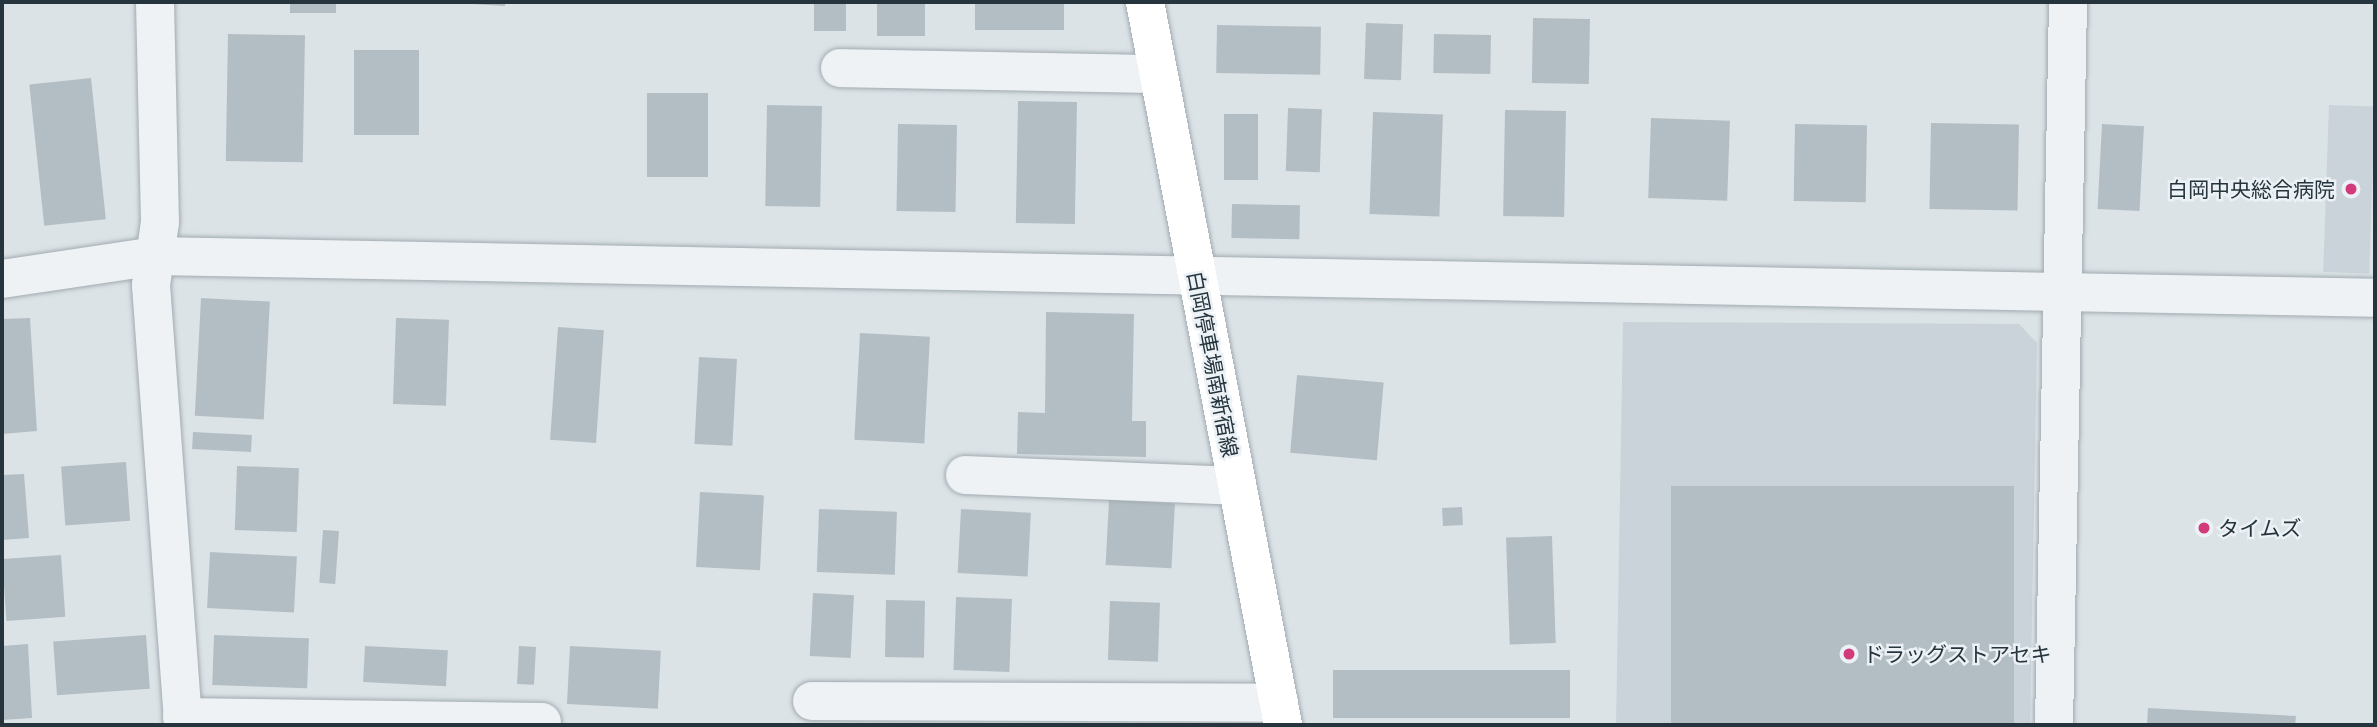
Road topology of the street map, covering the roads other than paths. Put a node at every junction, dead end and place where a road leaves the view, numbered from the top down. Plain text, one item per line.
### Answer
1 (155, 2) edge
2 (1145, 2) edge
3 (2068, 2) edge
4 (840, 68) dead end
5 (1158, 74) junction
6 (155, 256) junction
7 (1195, 274) junction
8 (2, 279) edge
9 (2062, 292) junction
10 (2375, 298) edge
11 (965, 475) dead end
12 (1236, 486) junction
13 (811, 701) dead end
14 (1281, 714) edge
15 (183, 721) edge
16 (542, 723) dead end
17 (2054, 725) edge

1 - 6 street
2 - 5 main road, 白岡停車場南新宿線
3 - 9 street
4 - 5 street
5 - 7 main road, 白岡停車場南新宿線
6 - 7 street
6 - 8 street
6 - 15 street
7 - 9 street
7 - 12 main road, 白岡停車場南新宿線
9 - 10 street
9 - 17 street
11 - 12 street
12 - 14 main road, 白岡停車場南新宿線
13 - 14 street
15 - 16 street

